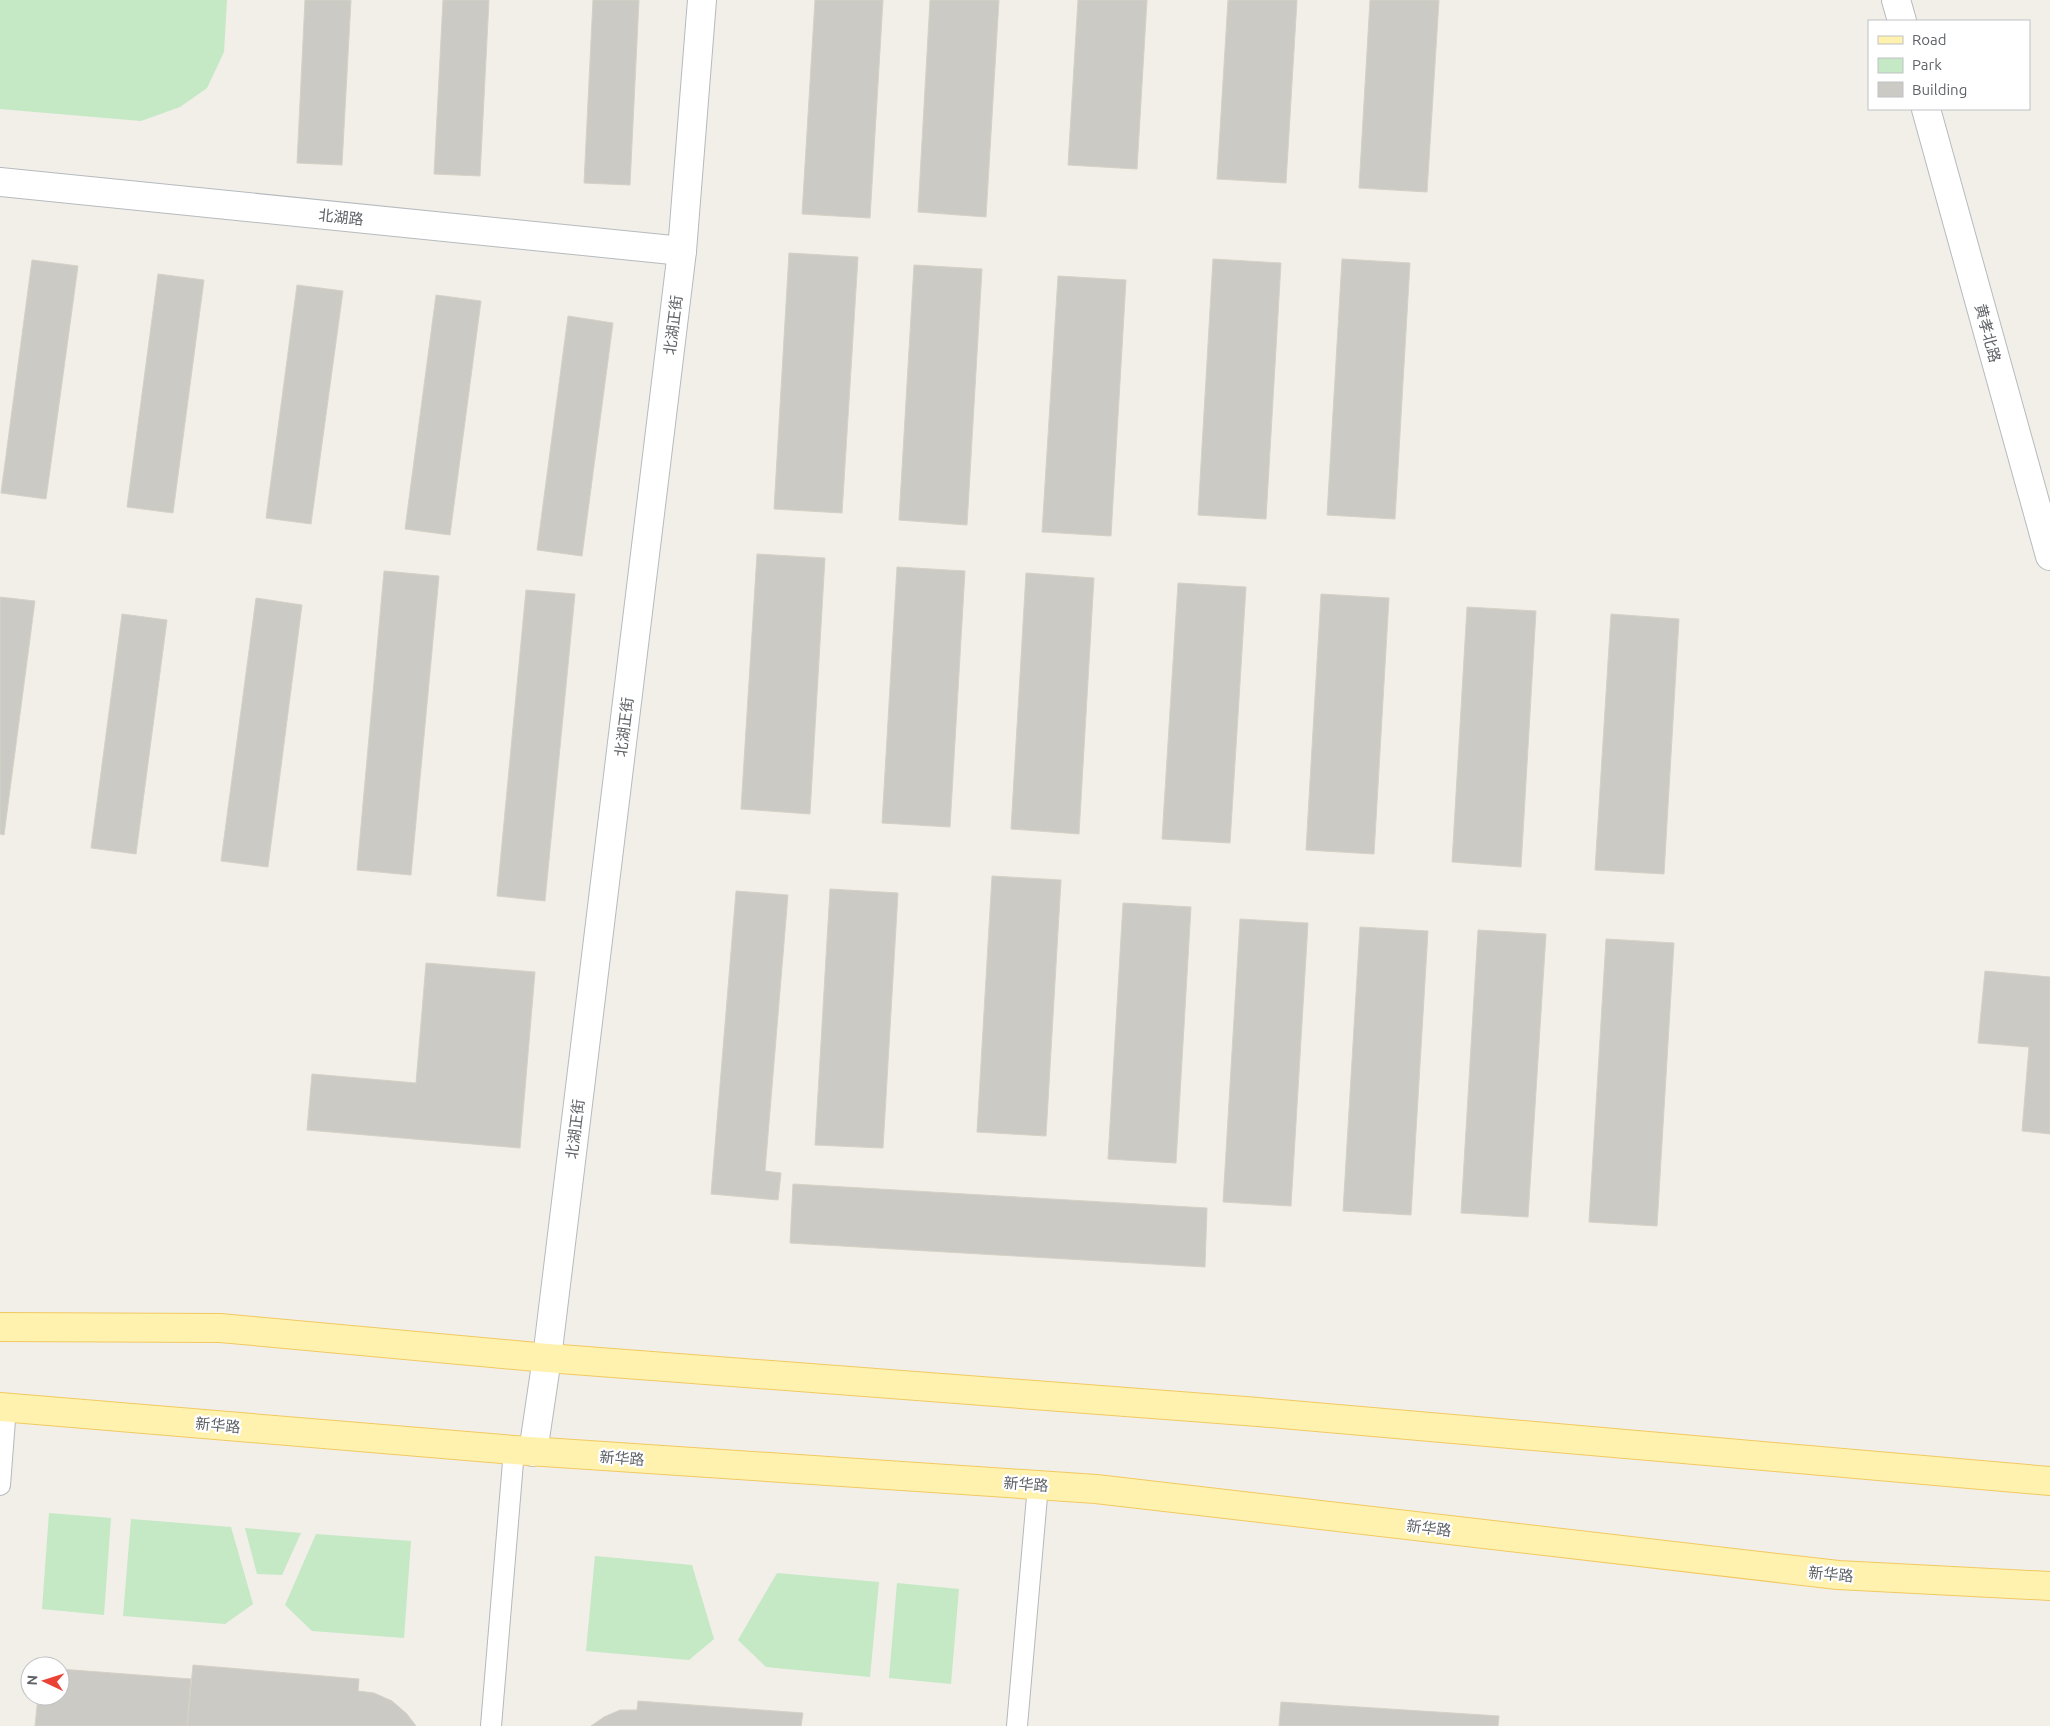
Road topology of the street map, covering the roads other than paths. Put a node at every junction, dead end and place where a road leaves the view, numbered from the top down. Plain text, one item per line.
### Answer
1 (702, 0) edge
2 (1896, 0) edge
3 (1902, 20) edge
4 (1926, 110) edge
5 (0, 182) edge
6 (682, 251) junction
7 (2050, 556) edge
8 (0, 1327) edge
9 (547, 1358) junction
10 (3, 1407) edge
11 (524, 1451) junction
12 (2050, 1481) edge
13 (0, 1485) edge
14 (1038, 1485) junction
15 (2050, 1586) edge
16 (491, 1726) edge
17 (1017, 1726) edge

1 - 6 street, 北湖正街
2 - 3 street
4 - 7 street, 黄孝北路
5 - 6 street, 北湖路
6 - 9 street, 北湖正街
8 - 9 main road
9 - 11 street, 北湖正街
9 - 12 main road
10 - 11 main road, 新华路
10 - 13 lane
11 - 14 main road, 新华路
11 - 16 lane
14 - 15 main road, 新华路
14 - 17 lane

